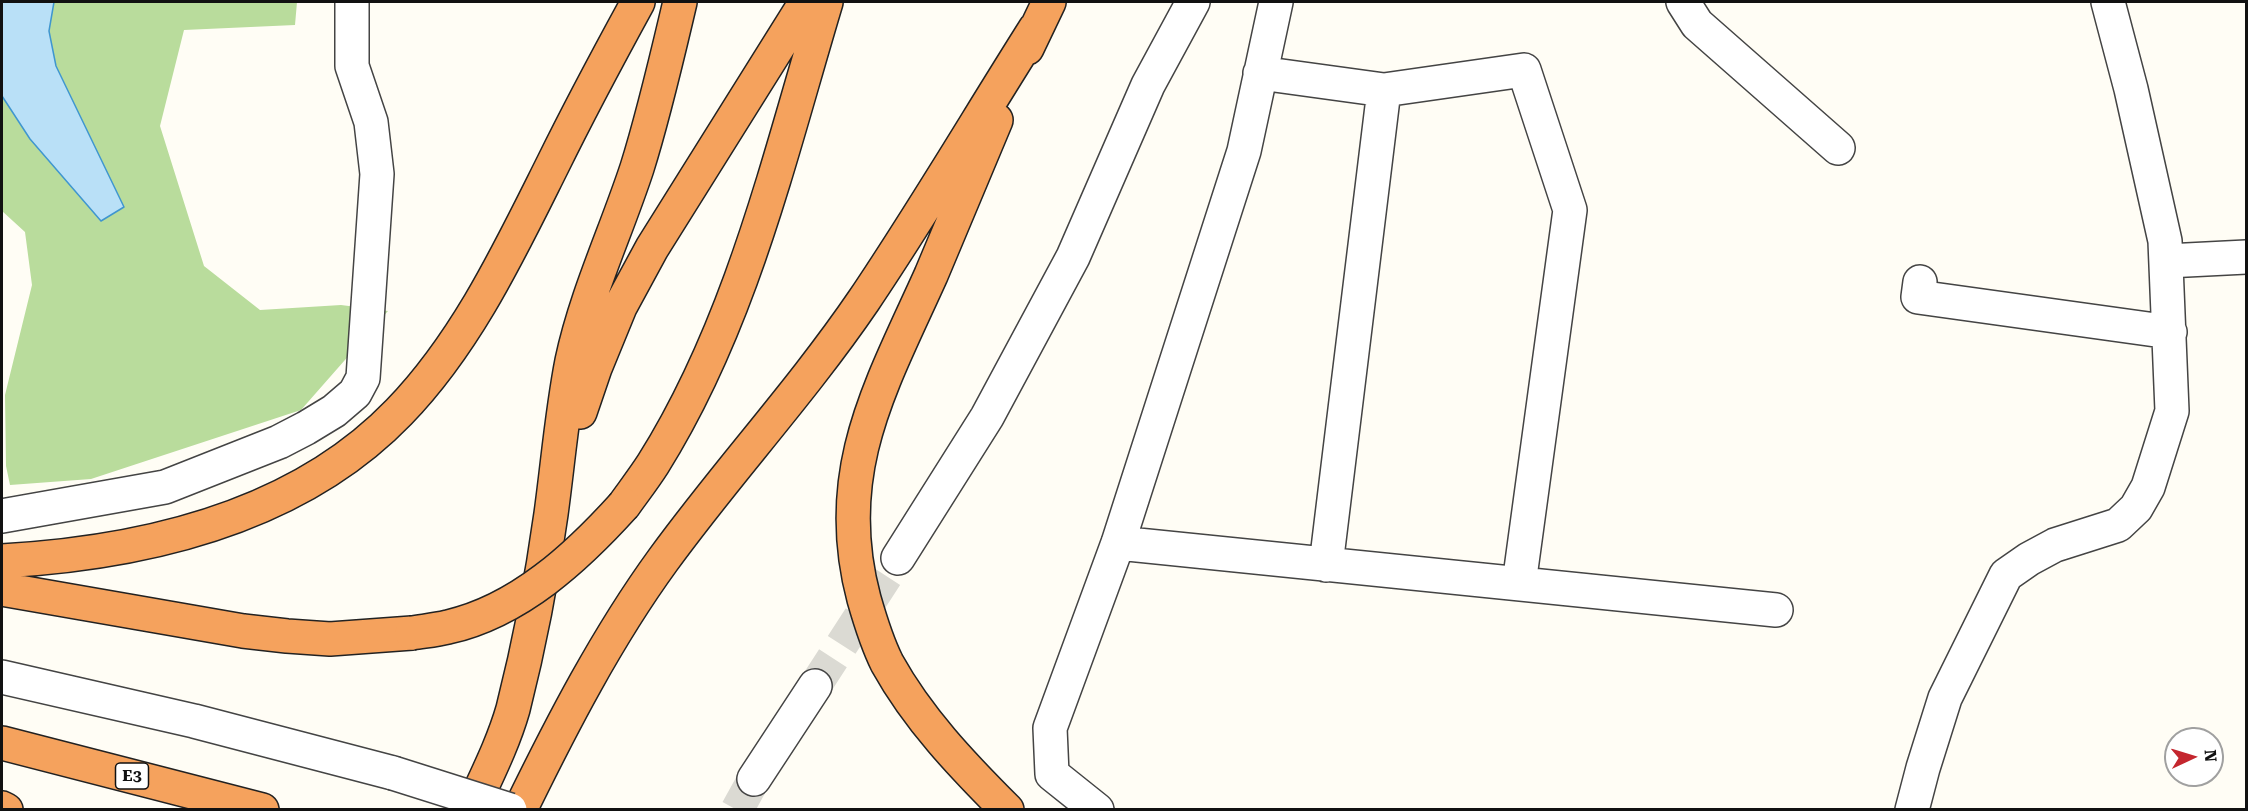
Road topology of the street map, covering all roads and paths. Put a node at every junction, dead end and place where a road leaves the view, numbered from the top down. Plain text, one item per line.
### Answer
1 (352, 2) edge
2 (638, 2) edge
3 (680, 2) edge
4 (806, 2) edge
5 (826, 2) edge
6 (1193, 2) edge
7 (1276, 2) edge
8 (1683, 2) edge
9 (2108, 2) edge
10 (1042, 15) edge
11 (1260, 73) junction
12 (1384, 90) junction
13 (1838, 148) dead end
14 (2247, 256) edge
15 (2167, 261) junction
16 (1920, 282) dead end
17 (2170, 332) junction
18 (551, 514) junction
19 (2, 516) edge
20 (1118, 543) junction
21 (898, 558) tunnel mouth
22 (2, 561) edge
23 (1326, 565) junction
24 (1519, 584) junction
25 (2, 589) edge
26 (1776, 610) dead end
27 (2, 677) edge
28 (815, 686) tunnel mouth
29 (2, 743) edge
30 (754, 779) tunnel mouth
31 (262, 810) edge
32 (471, 810) edge
33 (510, 810) edge
34 (520, 810) edge
35 (1007, 810) edge
36 (1097, 810) edge
37 (1912, 810) edge

1 - 19 street
2 - 22 highway
3 - 18 highway
4 - 18 highway
5 - 25 highway, bridge
6 - 21 street
7 - 11 street
8 - 13 street
9 - 15 street
10 - 34 highway
10 - 35 highway
11 - 12 street
11 - 20 street
12 - 23 street
12 - 24 street
14 - 15 street
15 - 17 street
16 - 17 street
17 - 37 street
18 - 32 highway
20 - 23 street
20 - 36 street
23 - 24 street
24 - 26 street
27 - 33 street, bridge
28 - 30 street
29 - 31 highway, E3

